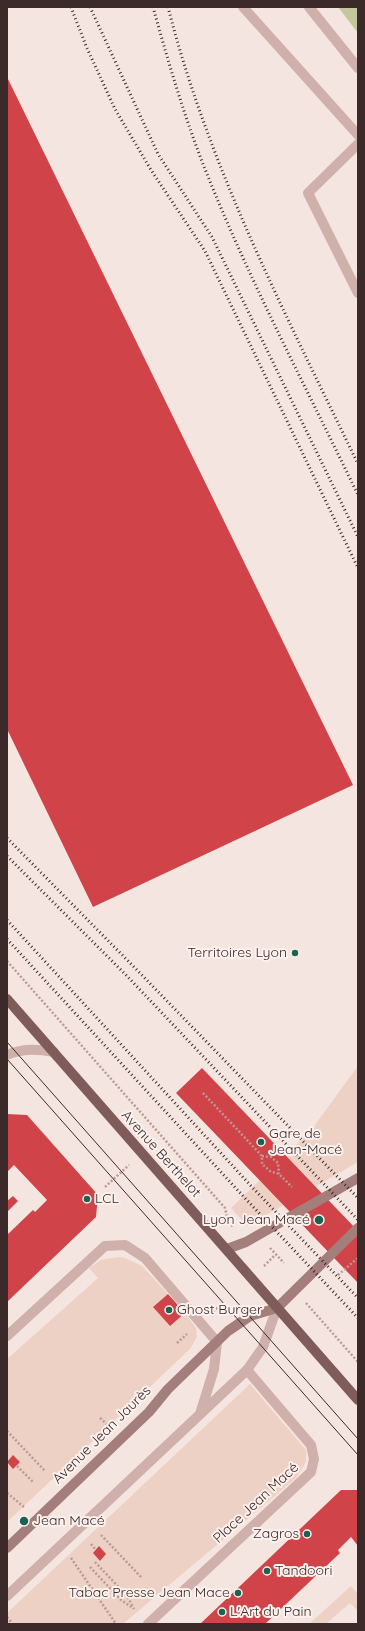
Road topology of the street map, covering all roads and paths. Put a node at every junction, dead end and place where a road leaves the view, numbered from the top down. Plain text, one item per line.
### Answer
1 (243, 7) edge
2 (309, 7) edge
3 (358, 68) edge
4 (358, 135) edge
5 (358, 144) edge
6 (358, 293) edge
7 (7, 961) edge
8 (7, 999) edge
9 (54, 1052) junction
10 (7, 1055) edge
11 (203, 1093) dead end
12 (262, 1156) junction
13 (130, 1166) dead end
14 (279, 1174) junction
15 (358, 1178) edge
16 (105, 1187) dead end
17 (292, 1187) dead end
18 (358, 1228) edge
19 (246, 1242) junction
20 (267, 1244) dead end
21 (226, 1249) junction
22 (275, 1255) junction
23 (284, 1263) dead end
24 (264, 1266) junction
25 (270, 1271) dead end
26 (291, 1293) junction
27 (277, 1308) junction
28 (7, 1336) edge
29 (217, 1342) junction
30 (358, 1362) edge
31 (247, 1370) junction
32 (358, 1400) edge
33 (200, 1414) junction
34 (100, 1418) dead end
35 (109, 1426) dead end
36 (7, 1431) edge
37 (17, 1466) dead end
38 (45, 1471) dead end
39 (33, 1482) dead end
40 (7, 1493) edge
41 (24, 1507) dead end
42 (101, 1535) dead end
43 (91, 1544) dead end
44 (7, 1548) edge
45 (96, 1550) dead end
46 (68, 1555) dead end
47 (95, 1562) dead end
48 (90, 1567) dead end
49 (141, 1577) dead end
50 (7, 1596) edge
51 (7, 1617) edge
52 (12, 1622) dead end
53 (116, 1624) edge
54 (147, 1624) edge

1 - 4 street
2 - 3 street
5 - 6 street
7 - 19 path
8 - 9 main road, Avenue Berthelot
9 - 10 street
9 - 21 main road, Avenue Berthelot
11 - 12 path
12 - 14 path
12 - 14 path
13 - 16 path
14 - 17 path
15 - 19 main road
18 - 26 main road
19 - 21 main road
19 - 24 path
20 - 22 path
21 - 27 main road, Avenue Berthelot
22 - 23 path
22 - 24 path
24 - 25 path
26 - 27 main road
26 - 30 path
27 - 29 main road, Avenue Jean Jaurès
27 - 31 street
27 - 32 main road, Avenue Berthelot
28 - 29 street
29 - 33 street
29 - 44 main road, Avenue Jean Jaurès
31 - 33 street
31 - 54 street, Place Jean Macé
33 - 50 street
34 - 35 path
36 - 38 path
37 - 39 path
40 - 41 path
42 - 49 path
43 - 45 path
46 - 53 path
47 - 48 path
51 - 52 path

